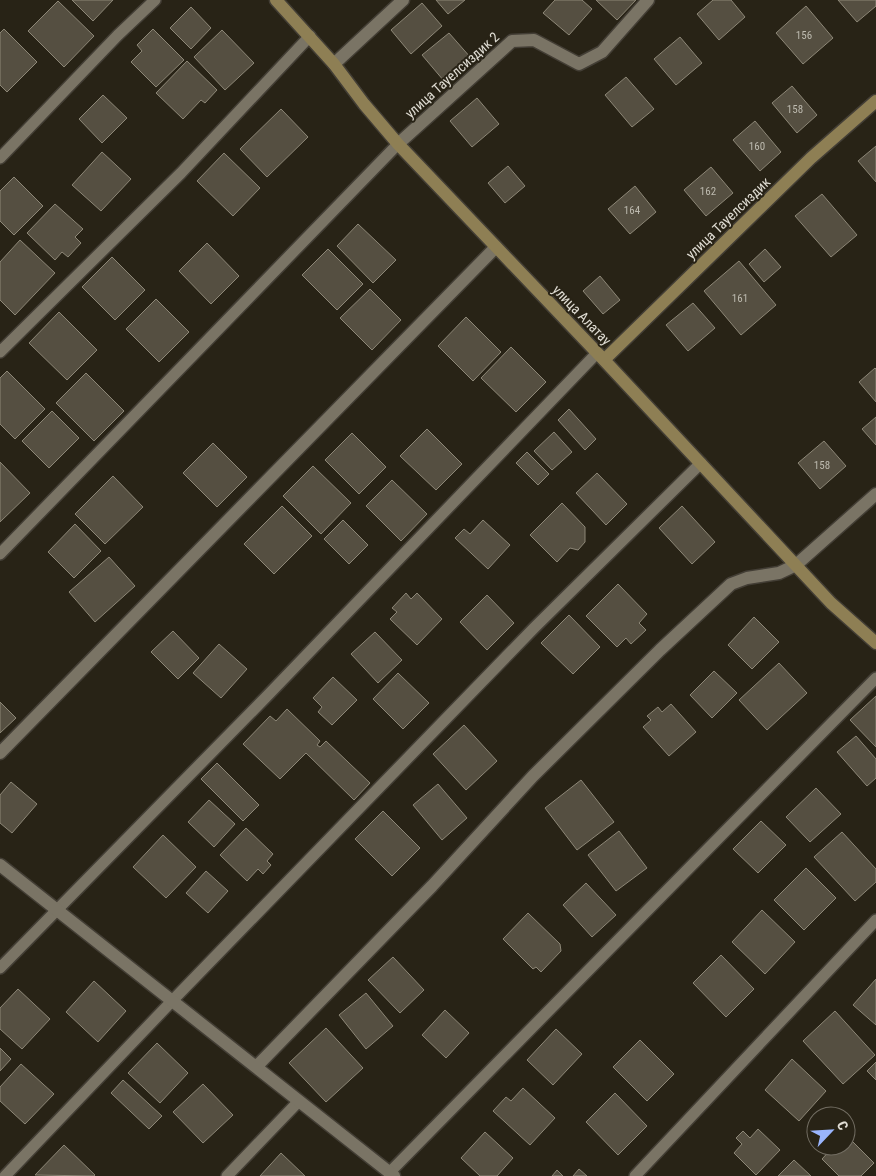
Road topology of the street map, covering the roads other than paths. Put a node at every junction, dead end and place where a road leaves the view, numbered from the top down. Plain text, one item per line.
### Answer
1 (155, 0) edge
2 (276, 0) edge
3 (402, 0) edge
4 (648, 0) edge
5 (310, 36) junction
6 (334, 64) junction
7 (876, 101) edge
8 (398, 144) junction
9 (0, 158) edge
10 (496, 247) junction
11 (0, 352) edge
12 (600, 356) junction
13 (702, 463) junction
14 (876, 494) edge
15 (0, 554) edge
16 (796, 564) junction
17 (876, 643) edge
18 (876, 678) edge
19 (0, 753) edge
20 (0, 865) edge
21 (57, 909) junction
22 (876, 920) edge
23 (0, 968) edge
24 (172, 1001) junction
25 (256, 1067) junction
26 (300, 1101) junction
27 (392, 1174) edge
28 (5, 1176) edge
29 (227, 1176) edge
30 (635, 1176) edge

1 - 9 lane
2 - 5 street, улица Алатау
3 - 6 street
4 - 8 street, улица Тауелсиздик 2
5 - 6 street, улица Алатау
5 - 11 lane
6 - 8 street, улица Алатау
7 - 12 street, улица Тауелсиздик
8 - 10 street, улица Алатау
8 - 15 lane
10 - 12 street, улица Алатау
10 - 19 street
12 - 13 street, улица Алатау
12 - 21 lane
13 - 16 street, улица Алатау
13 - 24 lane
14 - 16 street
16 - 17 street, улица Алатау
16 - 25 street
18 - 27 lane
20 - 21 street
21 - 23 lane
21 - 24 street
22 - 30 lane
24 - 25 street
24 - 28 lane
25 - 26 street
26 - 27 street
26 - 29 lane

